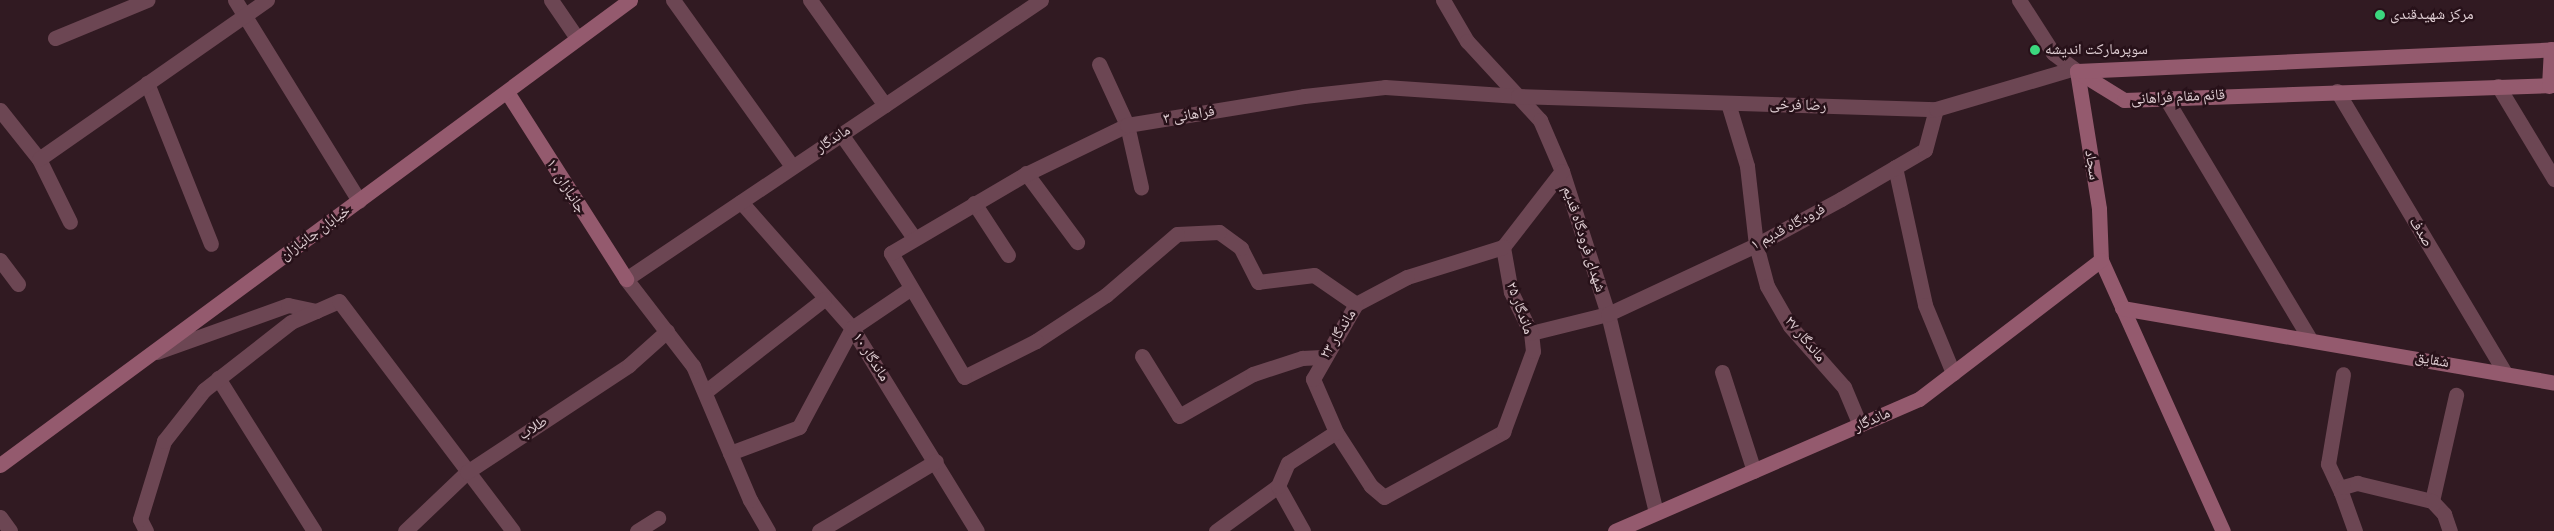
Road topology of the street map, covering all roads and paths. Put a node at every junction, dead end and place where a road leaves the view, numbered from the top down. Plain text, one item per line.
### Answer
1 (147, 0) edge
2 (235, 0) edge
3 (267, 0) edge
4 (551, 0) edge
5 (630, 0) edge
6 (673, 0) edge
7 (810, 0) edge
8 (1443, 0) edge
9 (2019, 0) edge
10 (1035, 2) edge
11 (243, 16) junction
12 (55, 38) dead end
13 (577, 38) junction
14 (2553, 49) edge
15 (1099, 64) dead end
16 (2075, 70) junction
17 (147, 83) junction
18 (2552, 85) edge
19 (2498, 86) junction
20 (2337, 91) junction
21 (507, 92) junction
22 (1518, 96) junction
23 (2166, 97) junction
24 (1728, 103) junction
25 (884, 105) junction
26 (1936, 109) junction
27 (0, 110) edge
28 (1127, 124) junction
29 (841, 134) junction
30 (39, 159) junction
31 (792, 166) junction
32 (1895, 168) junction
33 (1562, 171) junction
34 (1026, 173) junction
35 (2554, 179) edge
36 (1141, 187) dead end
37 (358, 201) junction
38 (741, 202) junction
39 (974, 203) junction
40 (70, 222) dead end
41 (914, 238) junction
42 (1077, 242) dead end
43 (212, 244) dead end
44 (1756, 245) junction
45 (1503, 247) junction
46 (1008, 255) dead end
47 (0, 260) edge
48 (2101, 260) junction
49 (626, 279) junction
50 (18, 284) dead end
51 (911, 288) junction
52 (824, 299) junction
53 (1356, 304) junction
54 (2122, 308) junction
55 (316, 311) junction
56 (1608, 314) junction
57 (852, 328) junction
58 (667, 331) junction
59 (1531, 333) junction
60 (2310, 339) junction
61 (154, 353) junction
62 (1142, 356) dead end
63 (1322, 357) junction
64 (1722, 372) dead end
65 (1953, 373) junction
66 (2505, 373) junction
67 (2343, 374) dead end
68 (218, 378) junction
69 (2554, 383) edge
70 (705, 392) junction
71 (2456, 395) dead end
72 (1860, 425) junction
73 (1336, 432) junction
74 (1503, 432) joint
75 (730, 453) junction
76 (936, 462) junction
77 (0, 466) edge
78 (1754, 471) junction
79 (467, 472) junction
80 (1278, 486) junction
81 (2342, 492) junction
82 (2432, 501) junction
83 (1656, 512) junction
84 (0, 517) edge
85 (658, 518) dead end
86 (505, 528) edge
87 (10, 531) edge
88 (146, 531) edge
89 (314, 531) edge
90 (405, 531) edge
91 (637, 531) edge
92 (768, 531) edge
93 (819, 531) edge
94 (977, 531) edge
95 (1216, 531) edge
96 (1303, 531) edge
97 (1615, 531) edge
98 (2223, 531) edge
99 (2356, 531) edge
100 (2450, 531) edge

1 - 12 street
2 - 11 street
3 - 11 street
4 - 13 street
5 - 13 street, خیابان جانبازان
6 - 31 street
7 - 25 street
8 - 22 street, شهدای فرودگاه قدیم
9 - 16 street
10 - 25 street, ماندگار
11 - 17 street
11 - 37 street
13 - 21 street, خیابان جانبازان
14 - 16 street
14 - 18 street
15 - 28 street
16 - 23 street, قائم مقام فراهانی
16 - 26 street, رضا فرخی
16 - 48 street, سجاد
17 - 30 street
17 - 43 street
18 - 19 street, قائم مقام فراهانی
19 - 20 street, قائم مقام فراهانی
19 - 35 street
20 - 23 street, قائم مقام فراهانی
20 - 66 street, صدف
21 - 37 street, خیابان جانبازان
21 - 49 street, جانبازان ۱۰
22 - 24 street, رضا فرخی
22 - 28 street, فراهانی ۳
22 - 33 street, شهدای فرودگاه قدیم
23 - 60 street
24 - 26 street, رضا فرخی
24 - 44 street, ماندگار ۲۷
25 - 29 street, ماندگار
26 - 32 street, فرودگاه قدیم ۱
27 - 30 street
28 - 34 street, فراهانی ۳
28 - 36 street
29 - 31 street, ماندگار
29 - 41 street
30 - 40 street
31 - 38 street, ماندگار
32 - 44 street, فرودگاه قدیم ۱
32 - 65 street
33 - 45 street
33 - 56 street, شهدای فرودگاه قدیم
34 - 39 street, فراهانی ۳
34 - 42 street
37 - 61 street, خیابان جانبازان
38 - 49 street, ماندگار
38 - 52 street, ماندگار ۱۰
39 - 41 street, فراهانی ۳
39 - 46 street
41 - 51 street, فراهانی ۳
44 - 56 street, فرودگاه قدیم ۱
44 - 72 street, ماندگار ۲۷
45 - 53 street
45 - 59 street, ماندگار ۲۵
47 - 50 street
48 - 54 street
48 - 65 street, ماندگار
49 - 58 street
51 - 53 street, ماندگار ۲۳
51 - 57 street
52 - 57 street, ماندگار ۱۰
52 - 70 street
53 - 63 street, ماندگار ۲۳
54 - 60 street, شقایق
54 - 98 street
55 - 61 street
55 - 68 street
55 - 79 street
56 - 59 street, فرودگاه قدیم ۱
56 - 83 street, شهدای فرودگاه قدیم
57 - 75 street
57 - 76 street, ماندگار ۱۰
58 - 70 street
58 - 79 street, طلاب
59 - 74 street, ماندگار ۲۵
60 - 66 street, شقایق
61 - 77 street, خیابان جانبازان
62 - 63 street
63 - 73 street, ماندگار ۲۳
64 - 78 street
65 - 72 street, ماندگار
66 - 69 street, شقایق
67 - 81 street
68 - 88 street
68 - 89 street
70 - 75 street
71 - 82 street
72 - 78 street, ماندگار
73 - 74 street, ماندگار ۲۳
73 - 80 street
75 - 92 street
76 - 93 street
76 - 94 street, ماندگار ۱۰
78 - 83 street, ماندگار
79 - 86 street
79 - 90 street, طلاب
80 - 95 street
80 - 96 street
81 - 82 street
81 - 99 street
82 - 100 street
83 - 97 street, ماندگار
84 - 87 street
85 - 91 street

